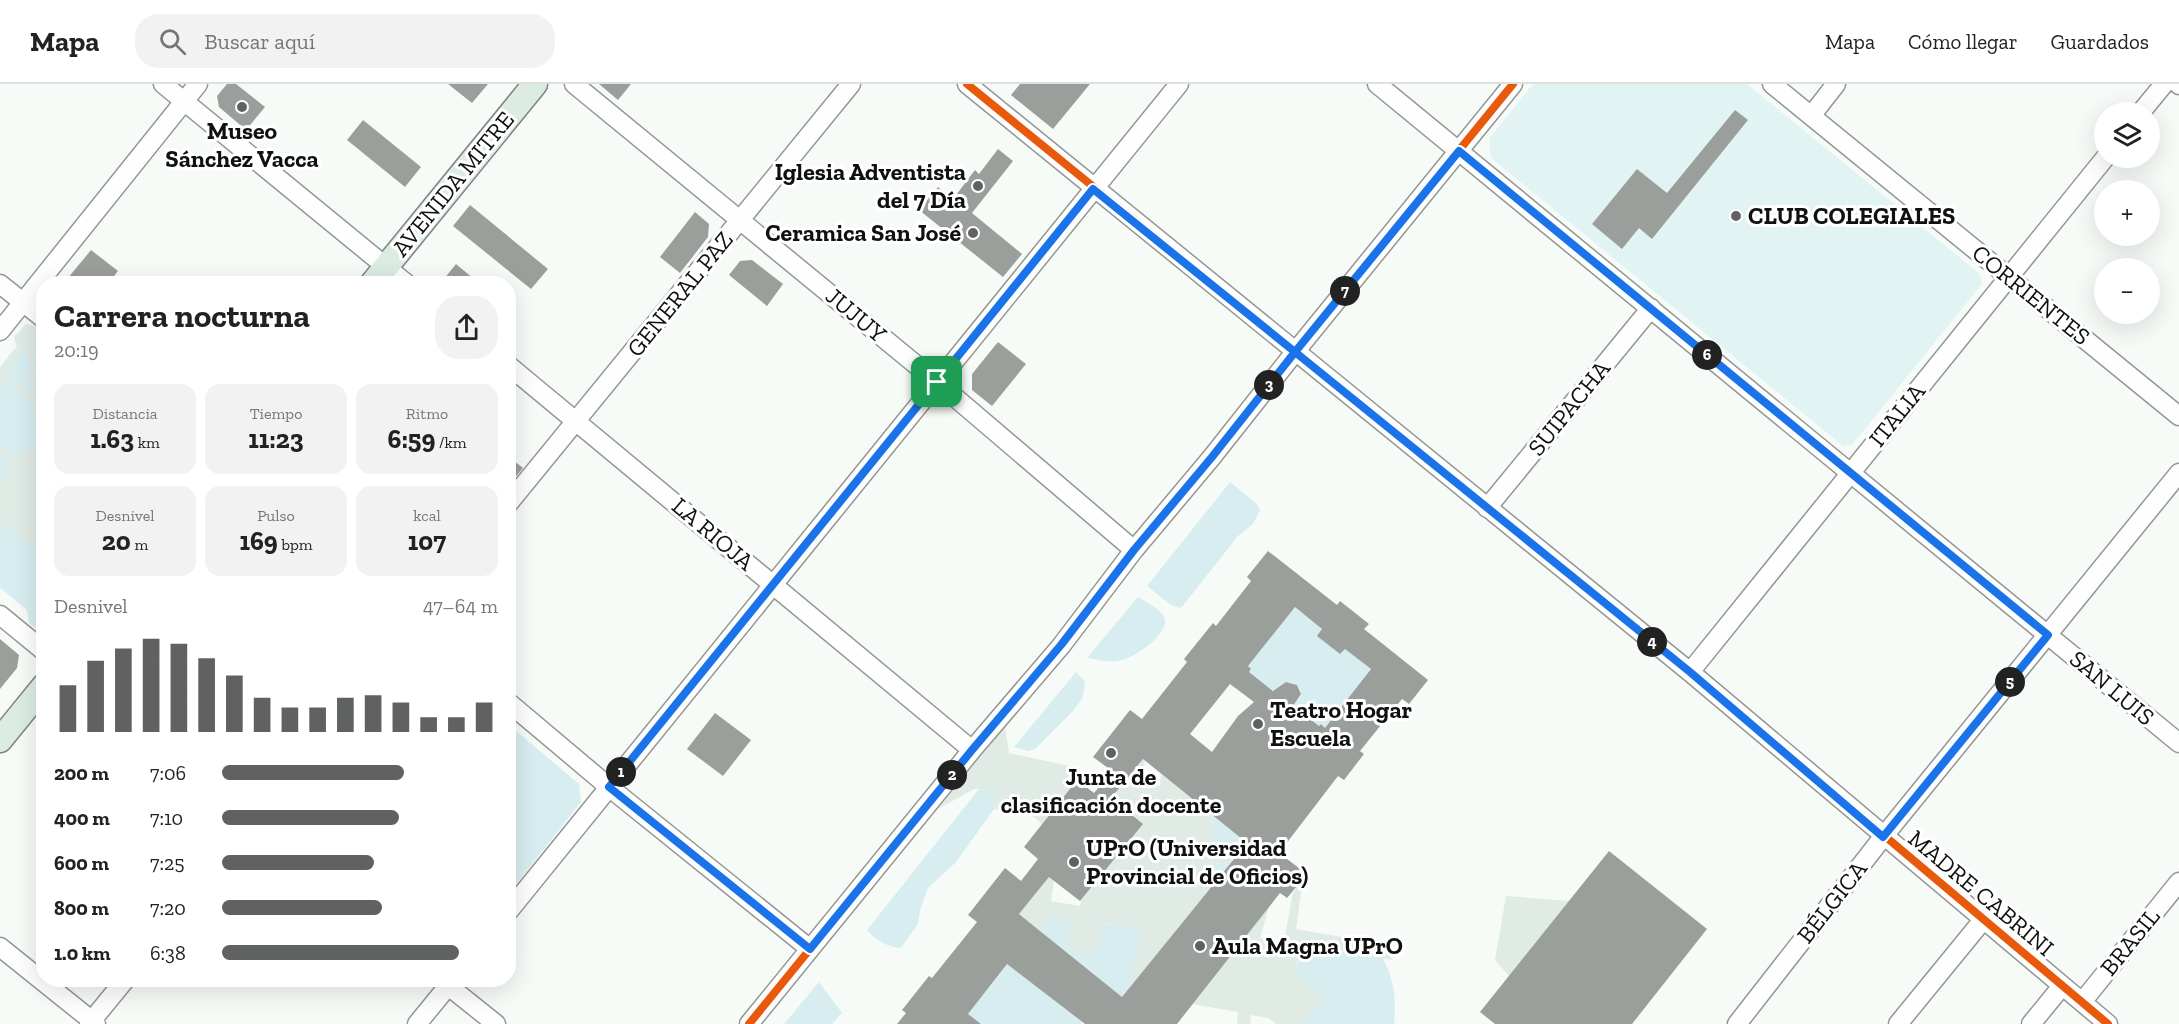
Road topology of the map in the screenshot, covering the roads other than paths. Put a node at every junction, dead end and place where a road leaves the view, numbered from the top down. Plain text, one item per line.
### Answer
1 (163, 84) edge
2 (198, 84) edge
3 (535, 84) edge
4 (574, 84) edge
5 (851, 84) edge
6 (967, 84) edge
7 (1179, 84) edge
8 (1377, 84) edge
9 (1513, 84) edge
10 (1772, 84) edge
11 (1836, 84) edge
12 (2164, 84) edge
13 (183, 102) junction
14 (2149, 102) edge
15 (1811, 116) junction
16 (1459, 151) junction
17 (2097, 168) edge
18 (1093, 189) junction
19 (741, 219) junction
20 (379, 275) edge
21 (44, 276) edge
22 (2008, 277) junction
23 (0, 284) edge
24 (36, 287) edge
25 (23, 303) junction
26 (1651, 308) junction
27 (36, 314) edge
28 (0, 331) edge
29 (1295, 352) junction
30 (516, 371) edge
31 (937, 382) junction
32 (2179, 416) edge
33 (577, 420) junction
34 (1851, 473) junction
35 (2179, 473) edge
36 (516, 494) edge
37 (1487, 508) junction
38 (1134, 550) junction
39 (773, 585) junction
40 (0, 615) edge
41 (2048, 635) junction
42 (36, 644) edge
43 (1690, 672) junction
44 (36, 696) edge
45 (516, 709) edge
46 (0, 740) edge
47 (2179, 743) edge
48 (972, 750) junction
49 (609, 787) junction
50 (1883, 837) junction
51 (2179, 882) edge
52 (516, 902) edge
53 (1983, 920) junction
54 (0, 946) edge
55 (810, 949) junction
56 (36, 976) edge
57 (2062, 986) junction
58 (49, 987) edge
59 (120, 987) edge
60 (444, 987) edge
61 (454, 987) edge
62 (2082, 1002) junction
63 (1742, 1022) edge
64 (92, 1023) edge
65 (417, 1024) edge
66 (496, 1024) edge
67 (749, 1024) edge
68 (1898, 1024) edge
69 (2031, 1024) edge
70 (2108, 1024) edge

1 - 13 street
2 - 13 street
3 - 20 main road, AVENIDA MITRE
4 - 19 street, JUJUY
5 - 19 street, GENERAL PAZ
6 - 18 street, MADRE CABRINI
7 - 18 street
8 - 16 street, SAN LUIS
9 - 16 street
10 - 15 street, CORRIENTES
11 - 15 street
12 - 14 street
13 - 20 street
13 - 21 street
15 - 22 street, CORRIENTES
16 - 26 street, SAN LUIS
16 - 29 street
17 - 22 street, ITALIA
18 - 29 street, MADRE CABRINI
18 - 31 street
19 - 31 street, JUJUY
19 - 33 street, GENERAL PAZ
22 - 32 street, CORRIENTES
22 - 34 street, ITALIA
23 - 25 street
24 - 25 street
25 - 27 street
25 - 28 street
26 - 34 street, SAN LUIS
26 - 37 street, SUIPACHA
29 - 37 street, MADRE CABRINI
29 - 38 street
30 - 33 street, LA RIOJA
31 - 38 street, JUJUY
31 - 39 street
33 - 36 street, GENERAL PAZ
33 - 39 street, LA RIOJA
34 - 41 street, SAN LUIS
34 - 43 street, ITALIA
35 - 41 street, BÉLGICA
37 - 43 street, MADRE CABRINI
38 - 48 street
39 - 48 street, LA RIOJA
39 - 49 street
40 - 42 street
41 - 47 street, SAN LUIS
41 - 50 street, BÉLGICA
43 - 50 street, MADRE CABRINI
44 - 46 main road
45 - 49 street
48 - 55 street
49 - 52 street
49 - 55 street
50 - 53 street, MADRE CABRINI
50 - 63 street, BÉLGICA
51 - 62 street, BRASIL
53 - 57 street, MADRE CABRINI
53 - 68 street
54 - 56 street
55 - 67 street
57 - 62 street, MADRE CABRINI
57 - 69 street
58 - 64 street
59 - 64 street
60 - 65 street
61 - 66 street
62 - 70 street, MADRE CABRINI

